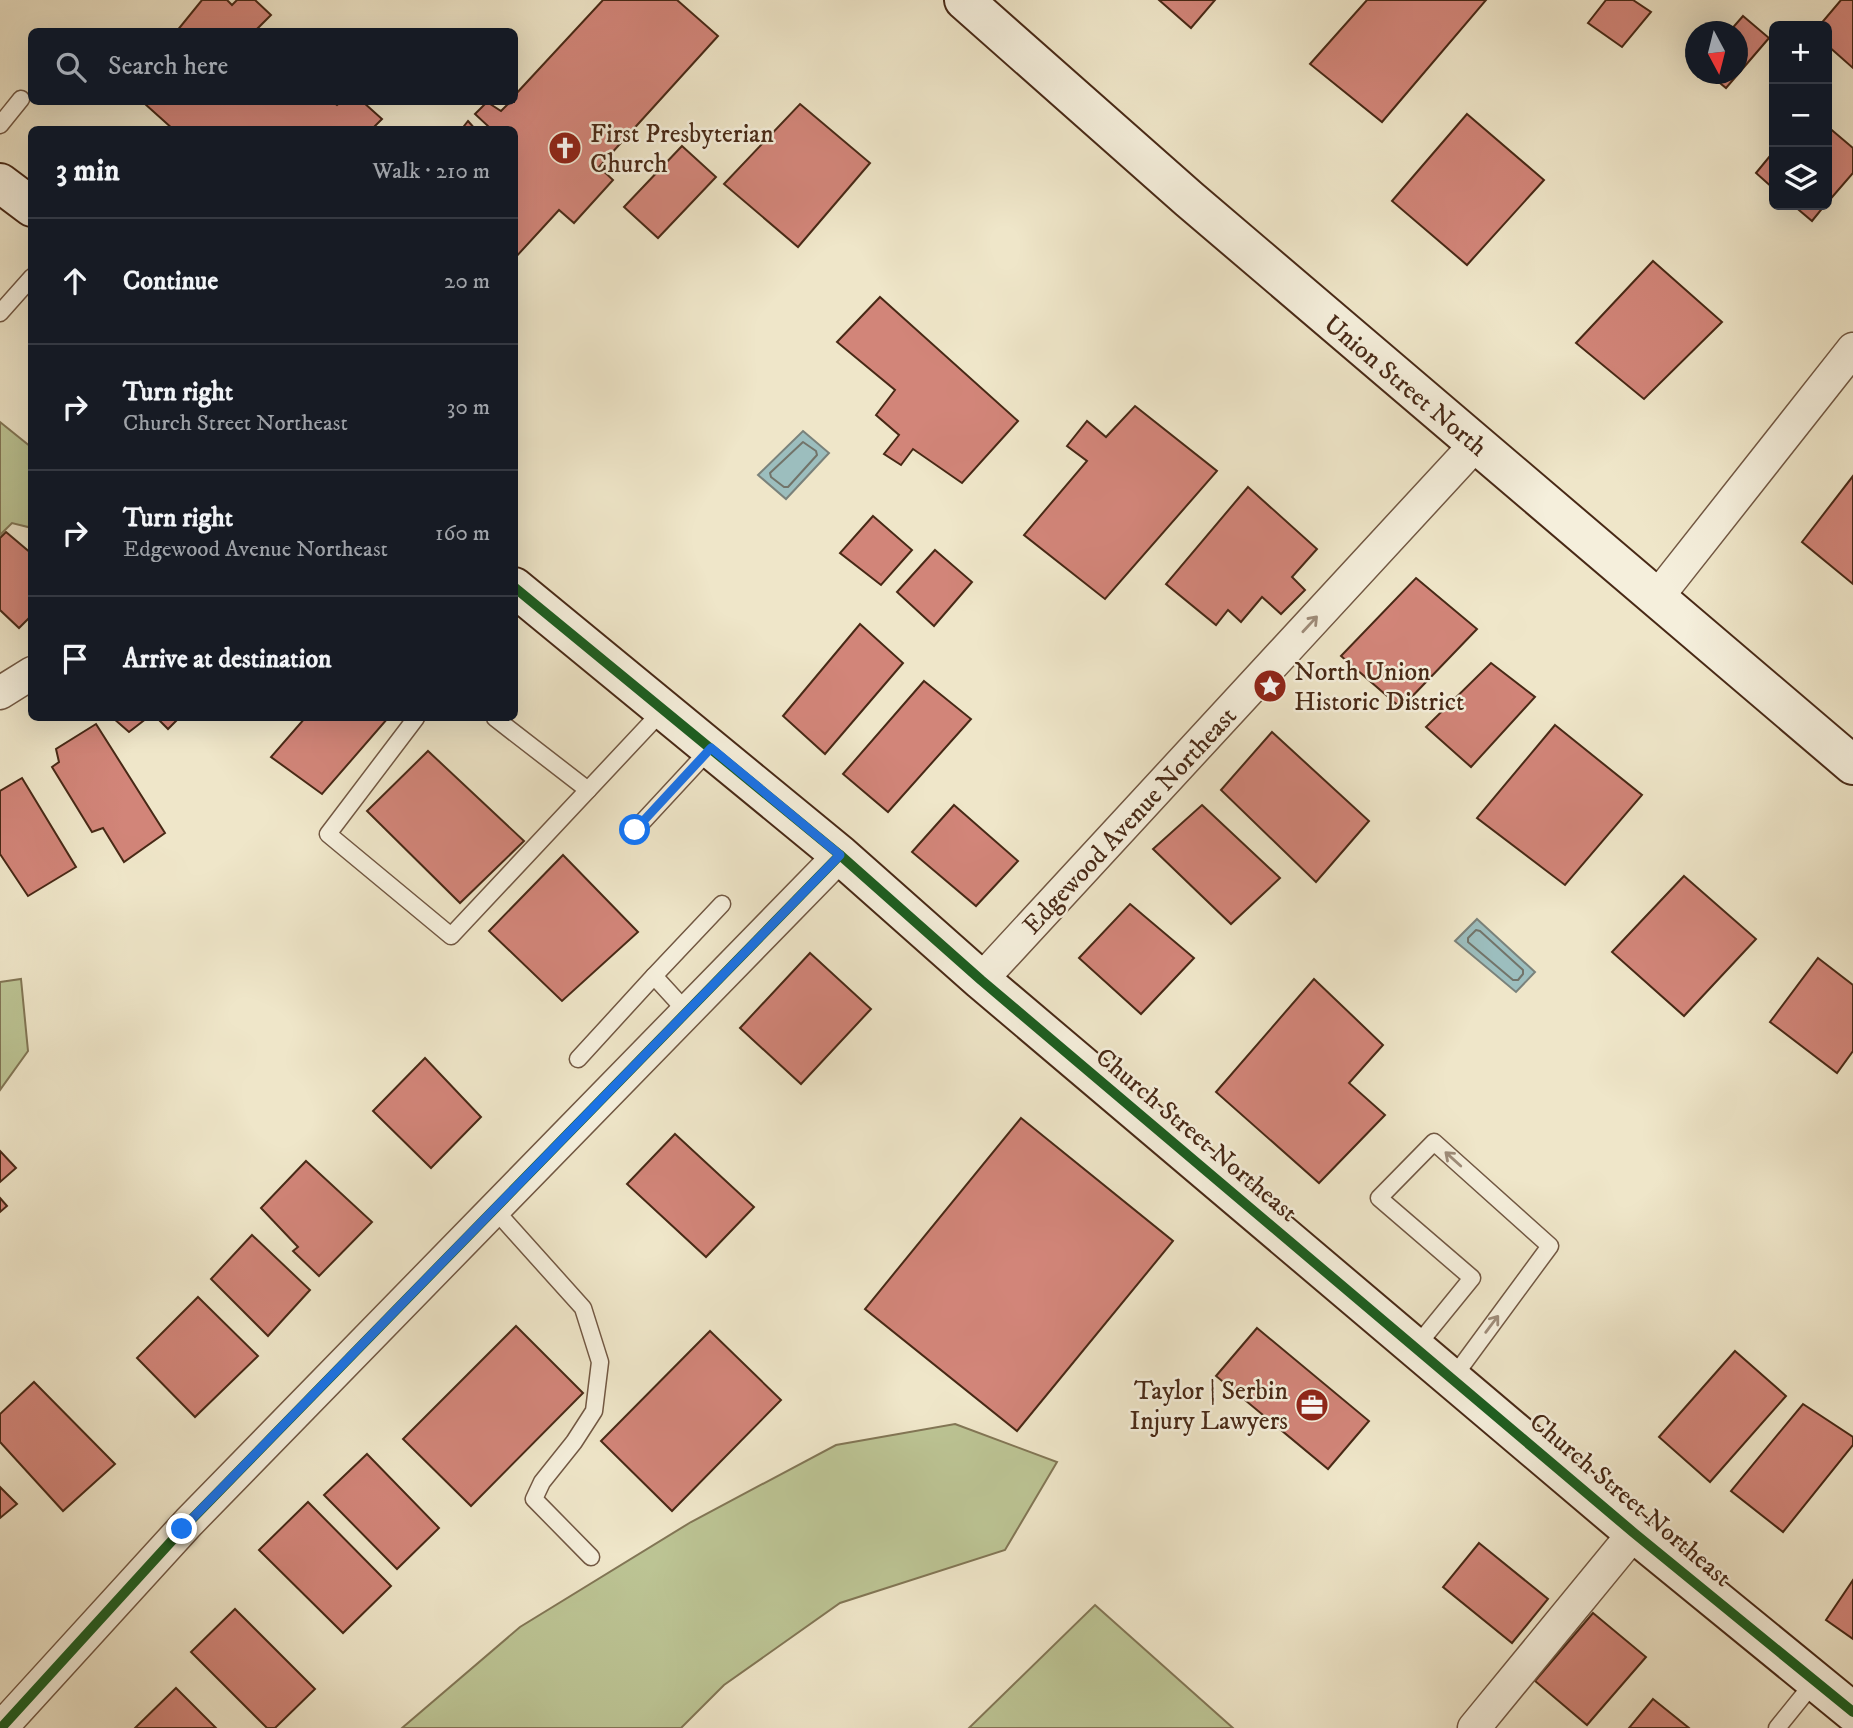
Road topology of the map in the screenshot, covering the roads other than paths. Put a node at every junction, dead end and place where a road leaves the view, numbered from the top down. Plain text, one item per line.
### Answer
1 (964, 0) edge
2 (21, 99) dead end
3 (0, 125) edge
4 (0, 183) edge
5 (28, 204) edge
6 (28, 281) edge
7 (3, 304) edge
8 (1853, 349) edge
9 (1476, 444) junction
10 (518, 589) edge
11 (1658, 596) junction
12 (28, 676) edge
13 (0, 693) edge
14 (664, 709) junction
15 (414, 721) edge
16 (499, 721) edge
17 (711, 748) junction
18 (1853, 765) edge
19 (588, 790) junction
20 (635, 830) dead end
21 (840, 855) junction
22 (722, 904) dead end
23 (654, 976) junction
24 (981, 980) junction
25 (687, 1012) junction
26 (578, 1059) dead end
27 (494, 1209) junction
28 (1415, 1348) junction
29 (1452, 1379) junction
30 (1634, 1534) junction
31 (591, 1557) dead end
32 (1815, 1681) junction
33 (1853, 1713) edge
34 (1, 1728) edge
35 (1474, 1728) edge
36 (1777, 1728) edge

1 - 9 main road, Union Street North
2 - 3 lane
4 - 5 main road
6 - 7 lane
8 - 11 street
9 - 11 main road, Union Street North
24 -> 9 street, Edgewood Avenue Northeast
10 - 14 main road, Church Street Northeast
11 - 18 main road, Union Street North
12 - 13 street
14 - 17 main road, Church Street Northeast
14 - 19 lane
15 - 19 lane
16 - 19 lane
17 - 20 lane
17 - 21 main road, Church Street Northeast
21 - 24 main road, Church Street Northeast
21 - 25 street
22 - 23 lane
23 - 25 lane
23 - 26 lane
24 - 28 main road, Church Street Northeast
25 - 27 street
27 - 31 lane
27 - 34 street
28 - 29 main road, Church Street Northeast
29 -> 28 lane
29 - 30 main road, Church Street Northeast
30 - 32 main road, Church Street Northeast
30 - 35 street
32 - 33 main road, Church Street Northeast
32 - 36 lane

